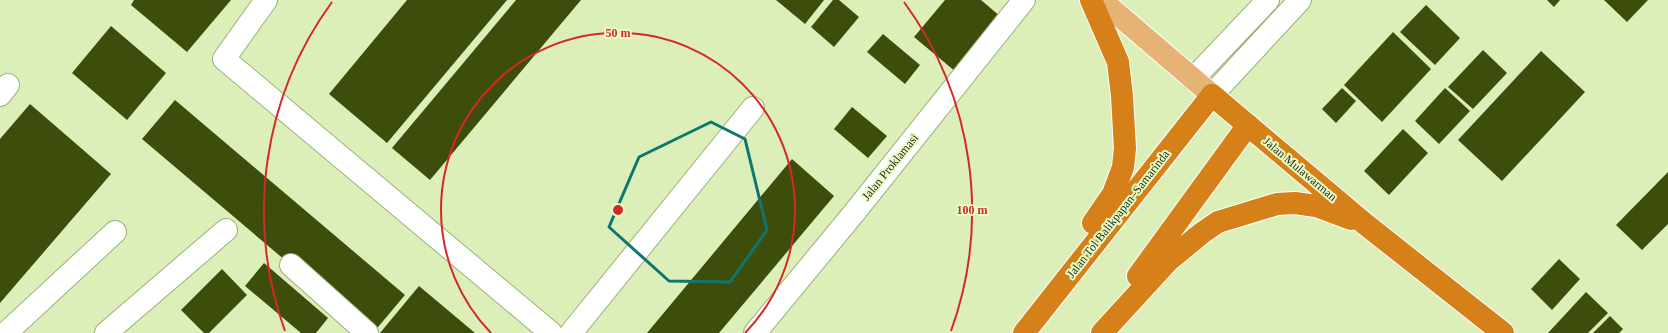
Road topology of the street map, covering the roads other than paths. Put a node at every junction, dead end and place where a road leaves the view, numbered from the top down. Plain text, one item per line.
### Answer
1 (266, 0) edge
2 (1024, 0) edge
3 (1091, 0) edge
4 (1101, 0) edge
5 (1268, 0) edge
6 (1300, 0) edge
7 (1193, 79) junction
8 (1212, 95) junction
9 (753, 108) dead end
10 (1248, 125) junction
11 (1365, 224) junction
12 (226, 230) dead end
13 (115, 232) dead end
14 (291, 265) dead end
15 (6, 333) edge
16 (106, 333) edge
17 (367, 333) edge
18 (551, 333) edge
19 (571, 333) edge
20 (755, 333) edge
21 (1015, 333) edge
22 (1024, 333) edge
23 (1096, 333) edge
24 (1102, 333) edge
25 (1503, 333) edge

1 - 18 street
2 - 20 street, Jalan Proklamasi
3 - 21 highway
4 - 7 main road, Jalan Mulawarman
5 - 7 street
6 - 8 street
7 - 8 main road, Jalan Mulawarman
8 - 10 highway, Jalan Mulawarman
8 - 22 highway, Jalan Tol Balikpapan–Samarinda
9 - 19 street
10 - 11 highway, Jalan Mulawarman
10 - 23 highway
11 - 24 highway
11 - 25 highway, Jalan Mulawarman
12 - 16 street
13 - 15 street
14 - 17 street

